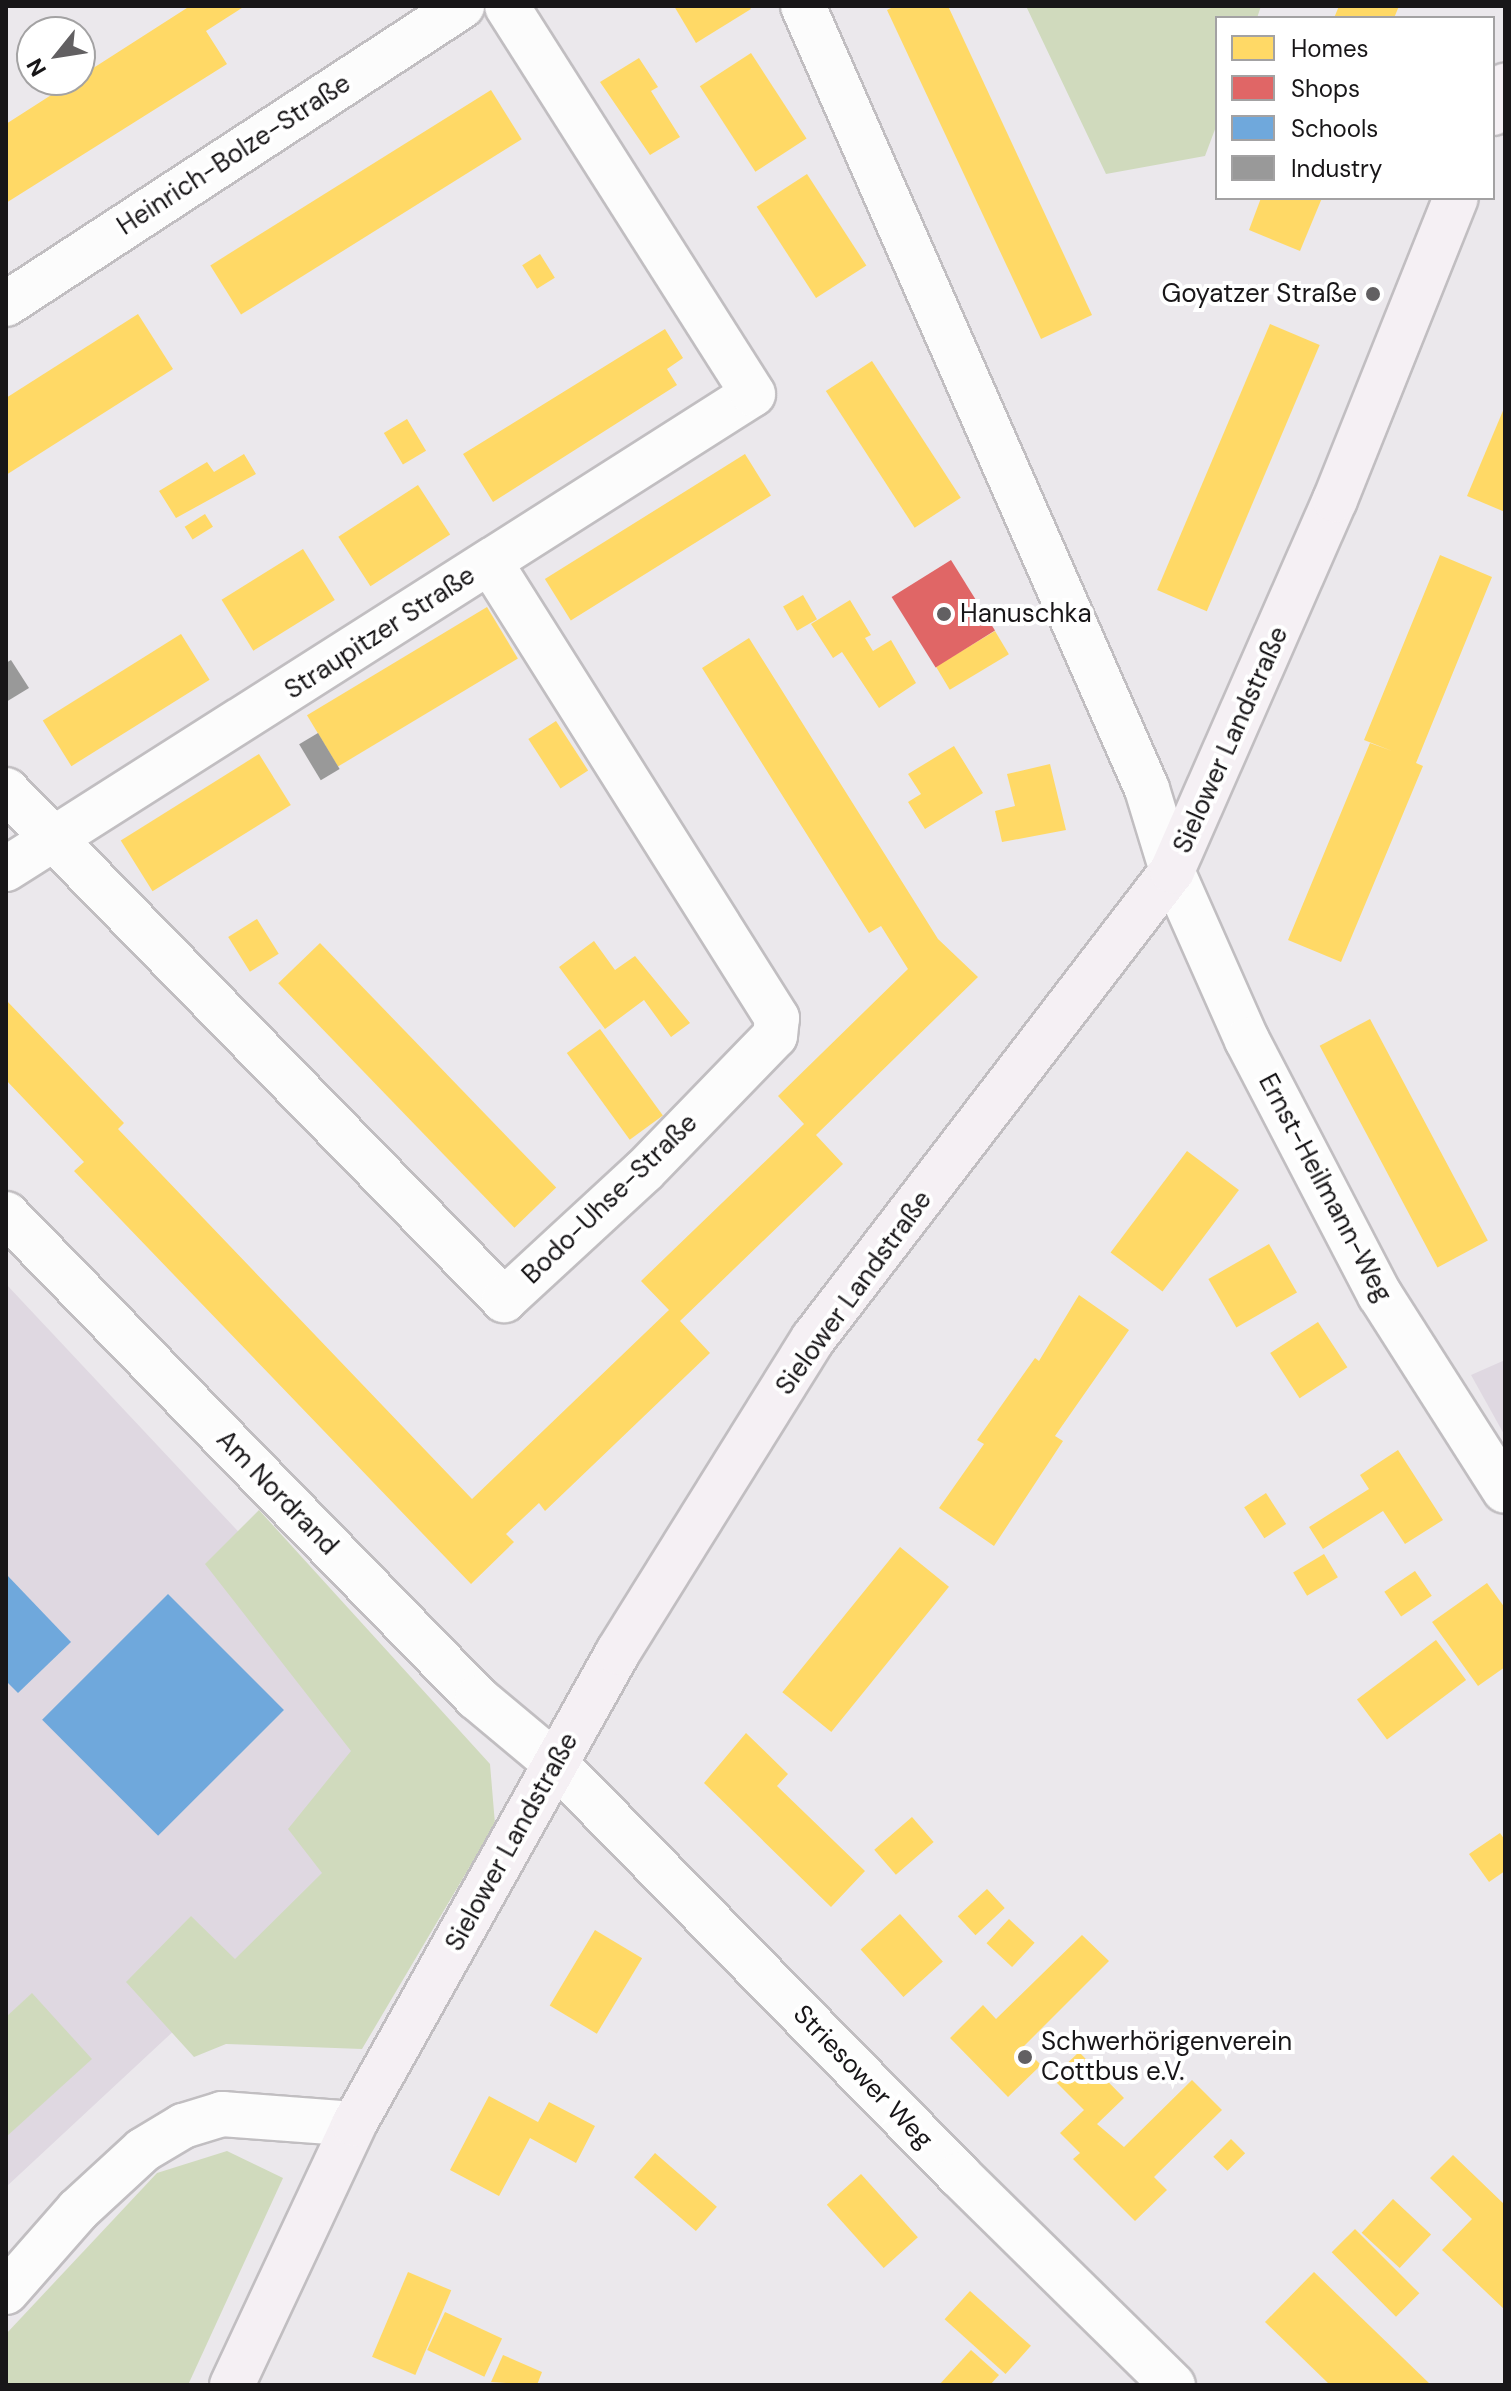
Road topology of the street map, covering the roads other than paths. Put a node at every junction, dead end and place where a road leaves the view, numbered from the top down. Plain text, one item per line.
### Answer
1 (462, 6) edge
2 (507, 6) edge
3 (803, 6) edge
4 (1505, 86) edge
5 (1495, 108) edge
6 (1455, 200) edge
7 (6, 304) edge
8 (490, 562) junction
9 (6, 790) edge
10 (56, 841) junction
11 (6, 869) edge
12 (1172, 871) junction
13 (6, 1214) edge
14 (1505, 1491) edge
15 (556, 1764) junction
16 (354, 2124) junction
17 (6, 2292) edge
18 (232, 2385) edge
19 (1173, 2385) edge

1 - 7 street, Heinrich-Bolze-Straße
2 - 8 street, Straupitzer Straße
3 - 12 street
4 - 5 main road
6 - 12 main road, Sielower Landstraße
8 - 10 street, Straupitzer Straße
8 - 10 street, Bodo-Uhse-Straße
9 - 10 street
10 - 11 street, Straupitzer Straße
12 - 14 street, Ernst-Heilmann-Weg
12 - 15 main road, Sielower Landstraße
13 - 15 street, Am Nordrand
15 - 16 main road, Sielower Landstraße
15 - 19 street, Striesower Weg
16 - 17 street
16 - 18 main road, Sielower Landstraße

